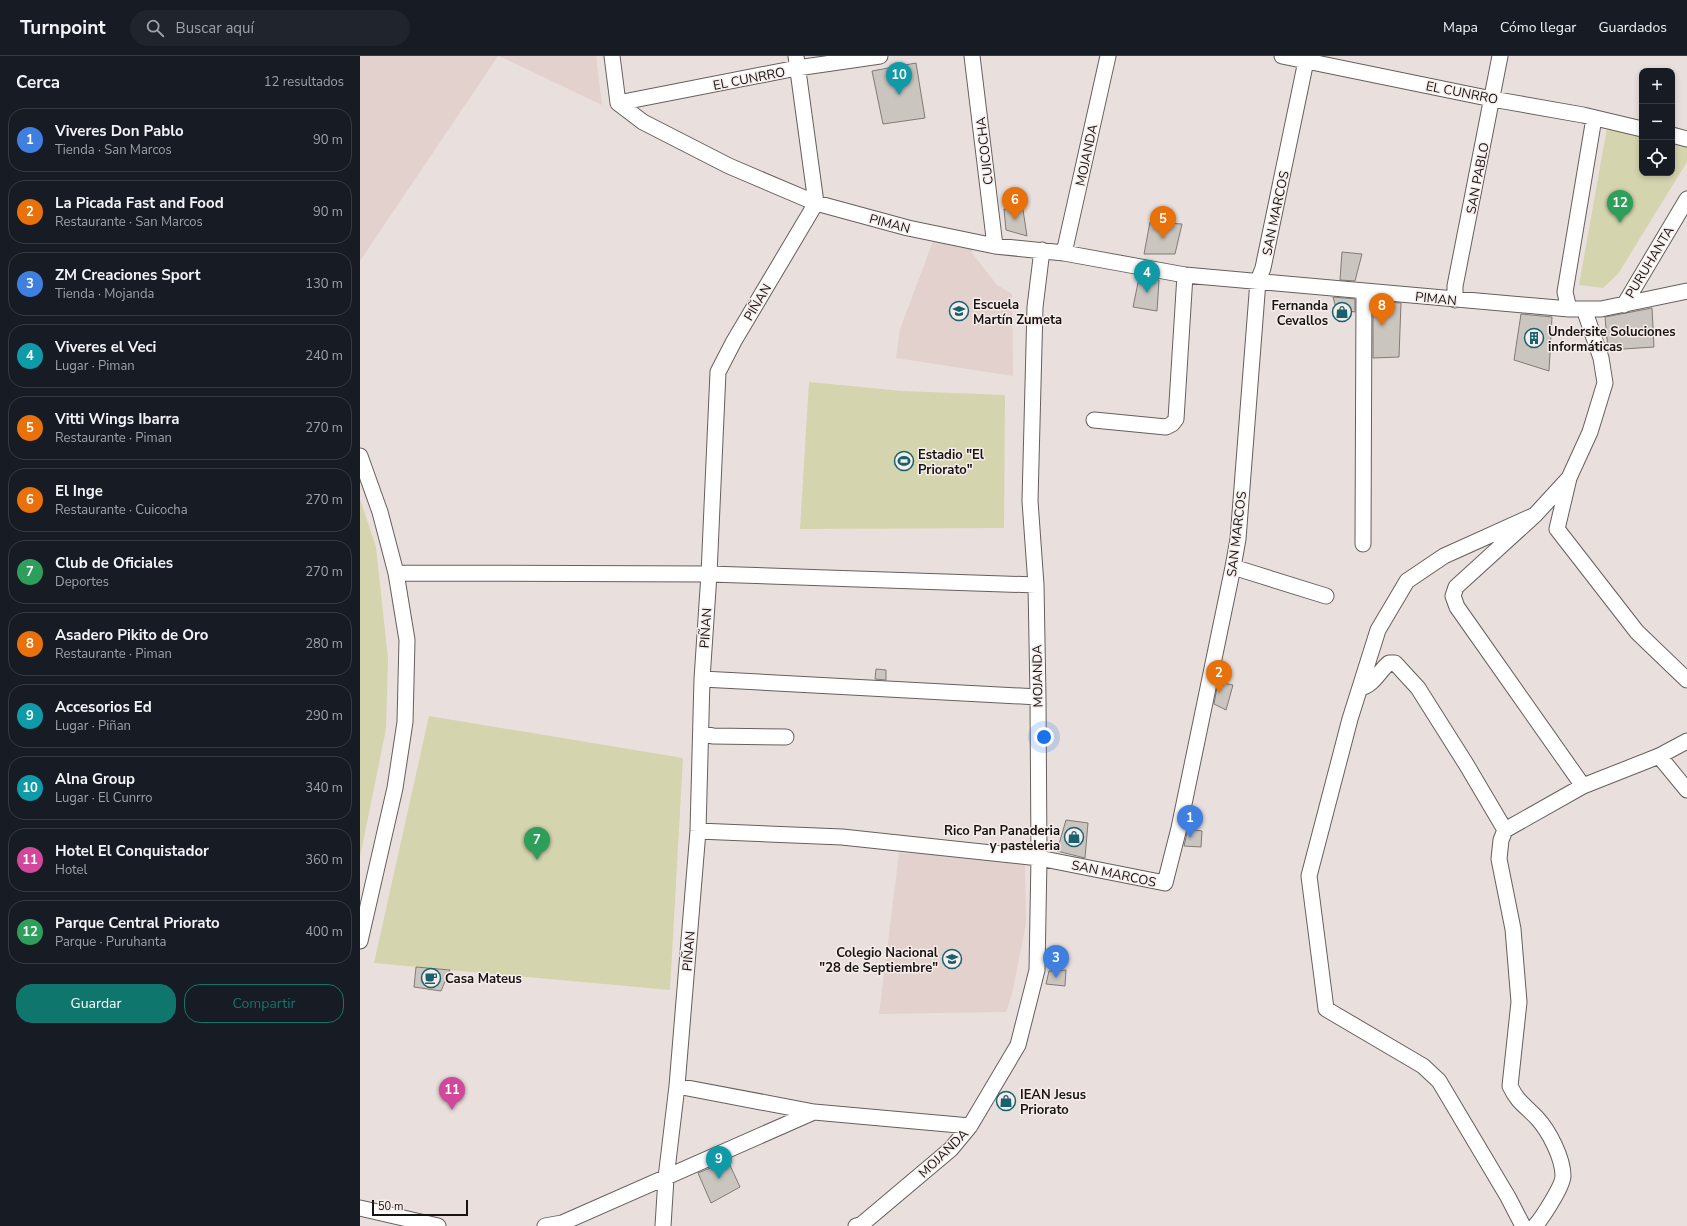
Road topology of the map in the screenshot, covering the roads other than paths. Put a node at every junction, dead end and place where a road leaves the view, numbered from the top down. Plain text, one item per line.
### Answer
1 (612, 56) edge
2 (880, 56) edge
3 (972, 56) edge
4 (1108, 56) edge
5 (1282, 56) edge
6 (1500, 56) edge
7 (1307, 58) edge
8 (797, 62) edge
9 (1492, 99) junction
10 (618, 103) junction
11 (1594, 118) junction
12 (1639, 128) edge
13 (1675, 136) edge
14 (1687, 138) edge
15 (1687, 199) edge
16 (816, 203) junction
17 (995, 246) junction
18 (1042, 250) junction
19 (1064, 253) junction
20 (1185, 275) junction
21 (1258, 281) junction
22 (1687, 291) edge
23 (1364, 292) junction
24 (1455, 300) junction
25 (1624, 305) junction
26 (1569, 309) junction
27 (1584, 309) junction
28 (1094, 420) dead end
29 (360, 456) edge
30 (1568, 478) junction
31 (1535, 515) junction
32 (1363, 544) dead end
33 (1233, 568) junction
34 (396, 573) junction
35 (709, 574) junction
36 (1036, 585) junction
37 (1326, 596) dead end
38 (702, 679) junction
39 (1687, 680) edge
40 (1360, 688) junction
41 (1038, 697) junction
42 (701, 734) junction
43 (786, 737) dead end
44 (1687, 741) edge
45 (1659, 756) junction
46 (1583, 786) junction
47 (1687, 790) edge
48 (698, 830) junction
49 (1504, 830) junction
50 (1039, 858) junction
51 (360, 941) edge
52 (678, 1086) junction
53 (814, 1112) junction
54 (970, 1126) junction
55 (666, 1178) junction
56 (360, 1208) edge
57 (438, 1226) edge
58 (545, 1226) edge
59 (663, 1226) edge
60 (856, 1226) edge
61 (1523, 1226) edge
62 (1535, 1226) edge

1 - 10 street
2 - 8 street, EL CUNRRO
3 - 17 street, CUICOCHA
4 - 19 street, MOJANDA
5 - 7 street, EL CUNRRO
6 - 9 street, SAN PABLO
7 - 9 street, EL CUNRRO
7 - 21 street, SAN MARCOS
8 - 10 street, EL CUNRRO
8 - 16 street
9 - 11 street, EL CUNRRO
9 - 24 street, SAN PABLO
10 - 16 street, PIMAN
11 - 12 street, EL CUNRRO
11 - 26 street
13 - 14 street
15 - 25 street, PURUHANTA
16 - 17 street, PIMAN
16 - 35 street, PIÑAN
17 - 18 street, PIMAN
18 - 19 street, PIMAN
18 - 36 street, MOJANDA
19 - 20 street, PIMAN
20 - 21 street, PIMAN
20 - 28 street
21 - 23 street, PIMAN
21 - 33 street, SAN MARCOS
22 - 25 street, PIMAN
23 - 24 street, PIMAN
23 - 32 street
24 - 26 street, PIMAN
25 - 27 street, PIMAN
26 - 27 street, PIMAN
27 - 30 street
29 - 34 street
30 - 31 street
30 - 39 street
31 - 40 street
31 - 46 street
33 - 37 street
33 - 50 street, SAN MARCOS
34 - 35 street
34 - 51 street
35 - 36 street
35 - 38 street, PIÑAN
36 - 41 street, MOJANDA
38 - 41 street
38 - 42 street, PIÑAN
40 - 49 street
40 - 61 street
41 - 50 street, MOJANDA
42 - 43 street
42 - 48 street, PIÑAN
44 - 45 street
45 - 46 street
45 - 47 street
46 - 49 street
48 - 50 street
48 - 52 street, PIÑAN
49 - 62 street
50 - 54 street, MOJANDA
52 - 53 street
52 - 55 street, PIÑAN
53 - 54 street
53 - 55 street
54 - 60 street, MOJANDA
55 - 58 street
55 - 59 street, PIÑAN
56 - 57 street

